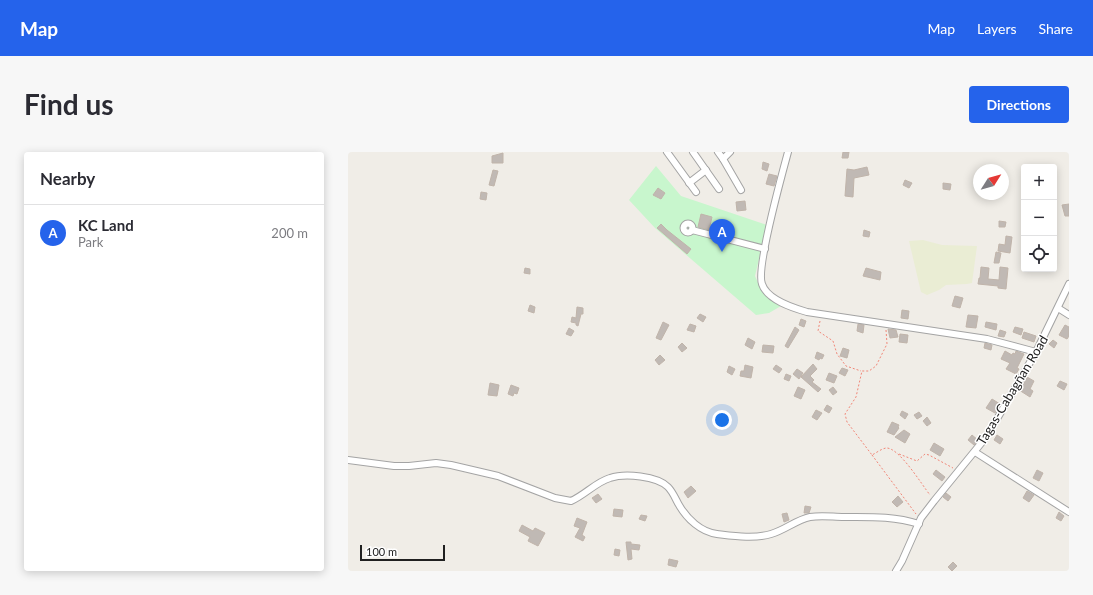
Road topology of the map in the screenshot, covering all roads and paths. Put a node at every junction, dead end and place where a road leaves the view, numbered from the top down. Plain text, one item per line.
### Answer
1 (667, 152) edge
2 (693, 152) edge
3 (718, 152) edge
4 (730, 152) edge
5 (788, 152) edge
6 (722, 159) junction
7 (706, 170) junction
8 (689, 183) junction
9 (719, 189) dead end
10 (742, 190) dead end
11 (696, 192) dead end
12 (692, 230) dead end
13 (765, 249) junction
14 (1069, 284) edge
15 (1058, 308) junction
16 (821, 314) junction
17 (1069, 315) edge
18 (886, 324) junction
19 (1036, 352) junction
20 (862, 371) junction
21 (975, 452) junction
22 (899, 454) junction
23 (872, 455) junction
24 (348, 460) edge
25 (959, 471) junction
26 (934, 500) junction
27 (1069, 512) edge
28 (920, 522) junction
29 (896, 571) edge

1 - 8 street
2 - 7 street
3 - 6 street
4 - 6 street
5 - 13 street
6 - 10 street
7 - 8 street
7 - 9 street
8 - 11 street
12 - 13 street
13 - 16 street
14 - 15 street, Tagas-Cabagñan Road
15 - 17 street
15 - 19 street, Tagas-Cabagñan Road
16 - 18 street
16 - 20 path
18 - 19 street
18 - 20 path
19 - 21 street, Tagas-Cabagñan Road
20 - 23 path
21 - 25 street, Tagas-Cabagñan Road
21 - 27 street
22 - 23 path
22 - 25 path
22 - 26 path
23 - 28 path
24 - 28 street
25 - 26 street, Tagas-Cabagñan Road
26 - 28 street, Tagas-Cabagñan Road
28 - 29 street, Tagas-Cabagñan Road

